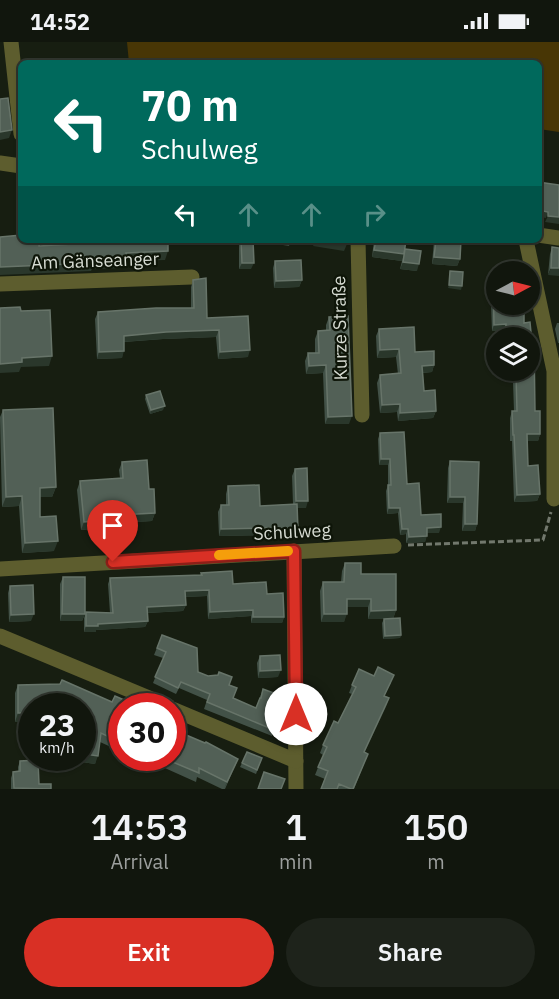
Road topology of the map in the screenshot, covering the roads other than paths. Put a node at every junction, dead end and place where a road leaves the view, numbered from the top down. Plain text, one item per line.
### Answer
1 (10, 42) edge
2 (18, 109) edge
3 (0, 163) edge
4 (18, 166) edge
5 (542, 236) edge
6 (559, 238) edge
7 (358, 243) edge
8 (527, 243) edge
9 (192, 277) dead end
10 (0, 284) edge
11 (362, 416) dead end
12 (554, 499) road end
13 (394, 546) road end
14 (294, 551) junction
15 (0, 569) edge
16 (0, 636) edge
17 (137, 693) edge
18 (186, 714) edge
19 (296, 761) junction
20 (296, 789) edge

1 - 2 street
3 - 4 street
5 - 6 street
7 - 11 street, Kurze Straße
8 - 12 street
9 - 10 street, Am Gänseanger
13 - 14 street, Schulweg
14 - 15 street, Schulweg
14 - 19 street
16 - 17 street
18 - 19 street
19 - 20 street

